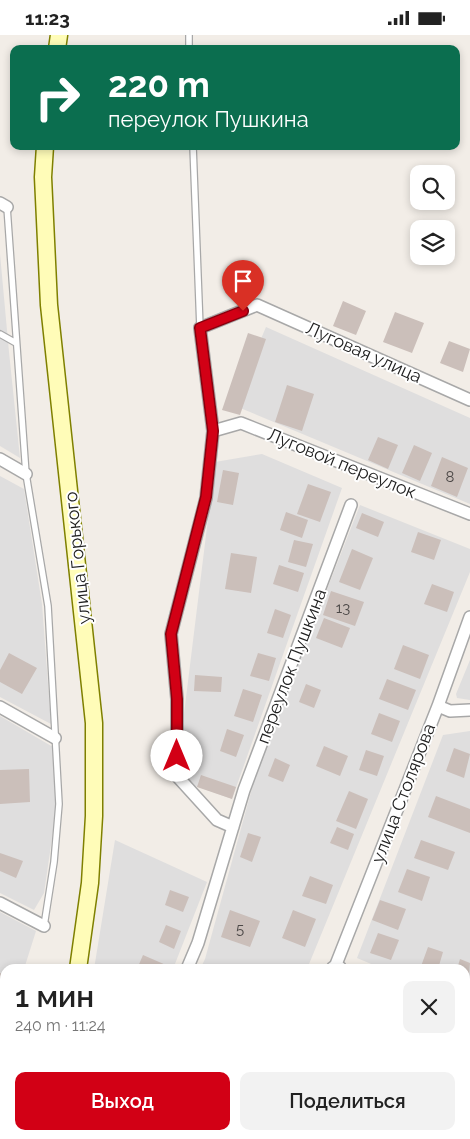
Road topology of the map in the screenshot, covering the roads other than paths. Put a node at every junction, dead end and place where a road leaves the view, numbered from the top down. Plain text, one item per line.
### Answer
1 (45, 150) edge
2 (193, 150) edge
3 (4, 205) edge
4 (200, 328) junction
5 (0, 334) edge
6 (16, 343) junction
7 (470, 400) edge
8 (213, 431) junction
9 (0, 459) edge
10 (26, 474) junction
11 (351, 505) dead end
12 (470, 514) edge
13 (470, 617) edge
14 (438, 706) junction
15 (0, 707) edge
16 (470, 710) edge
17 (55, 738) junction
18 (233, 827) junction
19 (0, 903) edge
20 (44, 926) joint
21 (79, 964) edge
22 (189, 964) edge
23 (338, 964) edge

1 - 21 main road, улица Горького
2 - 4 lane
3 - 6 lane
4 - 7 street, Луговая улица
4 - 8 street
5 - 6 lane
6 - 10 lane
8 - 12 street, Луговой переулок
8 - 18 street
9 - 10 street
10 - 17 lane
11 - 18 street, переулок Пушкина
13 - 14 street, улица Столярова
14 - 16 street
14 - 23 street, улица Столярова
15 - 17 street
17 - 20 lane
18 - 22 street, переулок Пушкина
19 - 20 street

